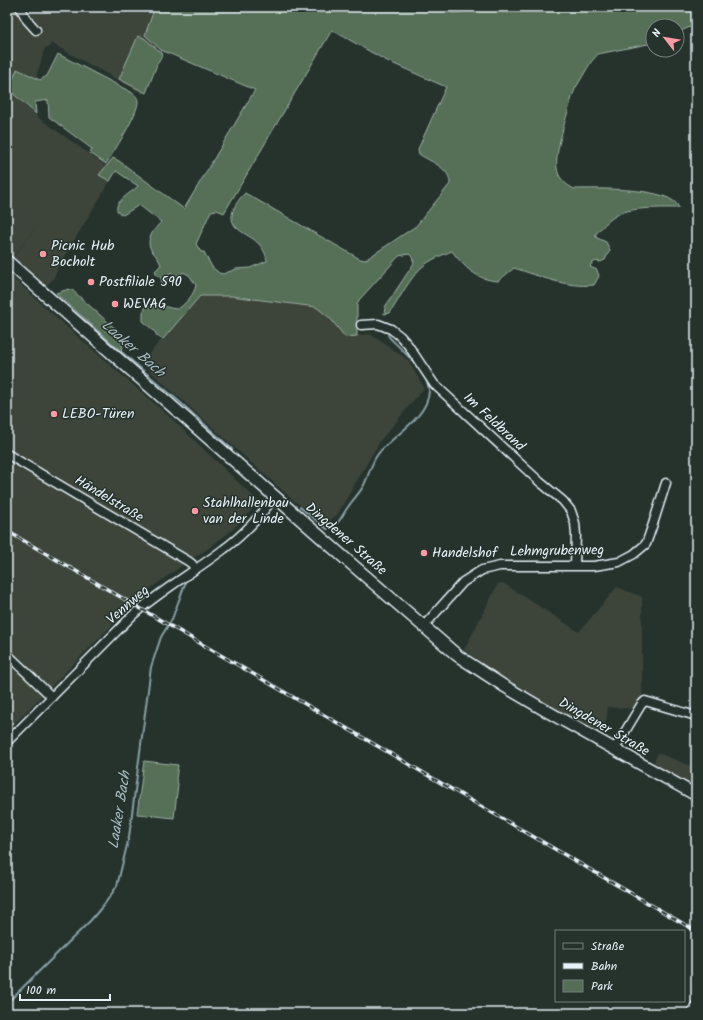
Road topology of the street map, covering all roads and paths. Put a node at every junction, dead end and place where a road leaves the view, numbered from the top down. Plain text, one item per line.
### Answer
1 (20, 7) edge
2 (36, 30) dead end
3 (7, 261) edge
4 (361, 325) dead end
5 (7, 454) edge
6 (666, 483) dead end
7 (275, 496) junction
8 (575, 566) junction
9 (195, 569) junction
10 (423, 627) junction
11 (7, 654) edge
12 (52, 697) junction
13 (696, 716) edge
14 (7, 742) edge
15 (614, 750) junction
16 (696, 795) edge
17 (696, 1006) edge
18 (691, 1013) edge

1 - 2 street
3 - 7 main road, Dingdener Straße
4 - 8 street, Im Feldbrand
5 - 9 street, Händelstraße
6 - 8 street, Lehmgrubenweg
7 - 9 street, Vennweg
7 - 10 main road, Dingdener Straße
8 - 10 street, Lehmgrubenweg
9 - 12 street, Vennweg
10 - 15 main road, Dingdener Straße
11 - 12 street
12 - 14 street, Vennweg
13 - 15 street
15 - 16 main road, Dingdener Straße
17 - 18 street

